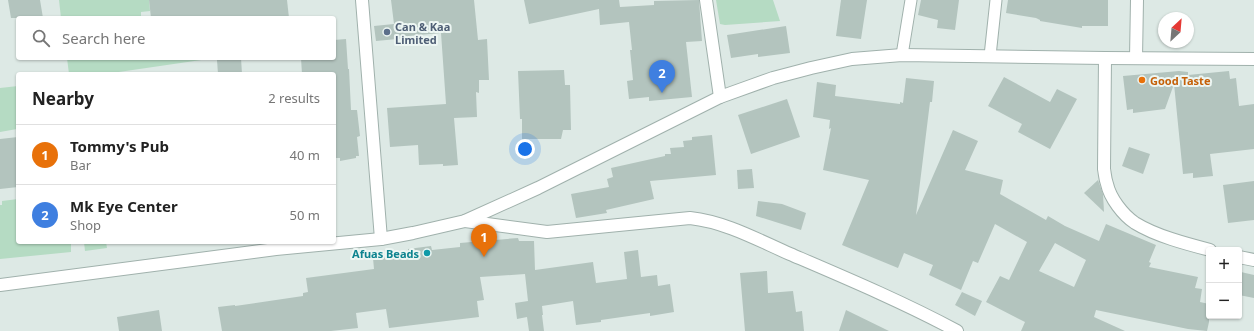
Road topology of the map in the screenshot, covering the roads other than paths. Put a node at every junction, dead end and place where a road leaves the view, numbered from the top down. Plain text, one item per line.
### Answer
1 (362, 0) edge
2 (706, 0) edge
3 (911, 0) edge
4 (996, 0) edge
5 (1137, 0) edge
6 (902, 55) junction
7 (990, 56) junction
8 (1105, 58) junction
9 (1136, 58) junction
10 (1254, 59) edge
11 (720, 97) junction
12 (465, 221) junction
13 (381, 239) junction
14 (336, 243) edge
15 (328, 244) edge
16 (1206, 249) edge
17 (1242, 258) edge
18 (1254, 260) edge
19 (0, 285) edge
20 (957, 331) edge

1 - 13 street
2 - 11 street
3 - 6 lane
4 - 7 lane
5 - 9 street
6 - 7 street
6 - 11 street
7 - 8 street
8 - 9 street
8 - 16 street
9 - 10 street
11 - 12 street
12 - 13 street
12 - 20 street
13 - 14 street
15 - 19 street
17 - 18 street

